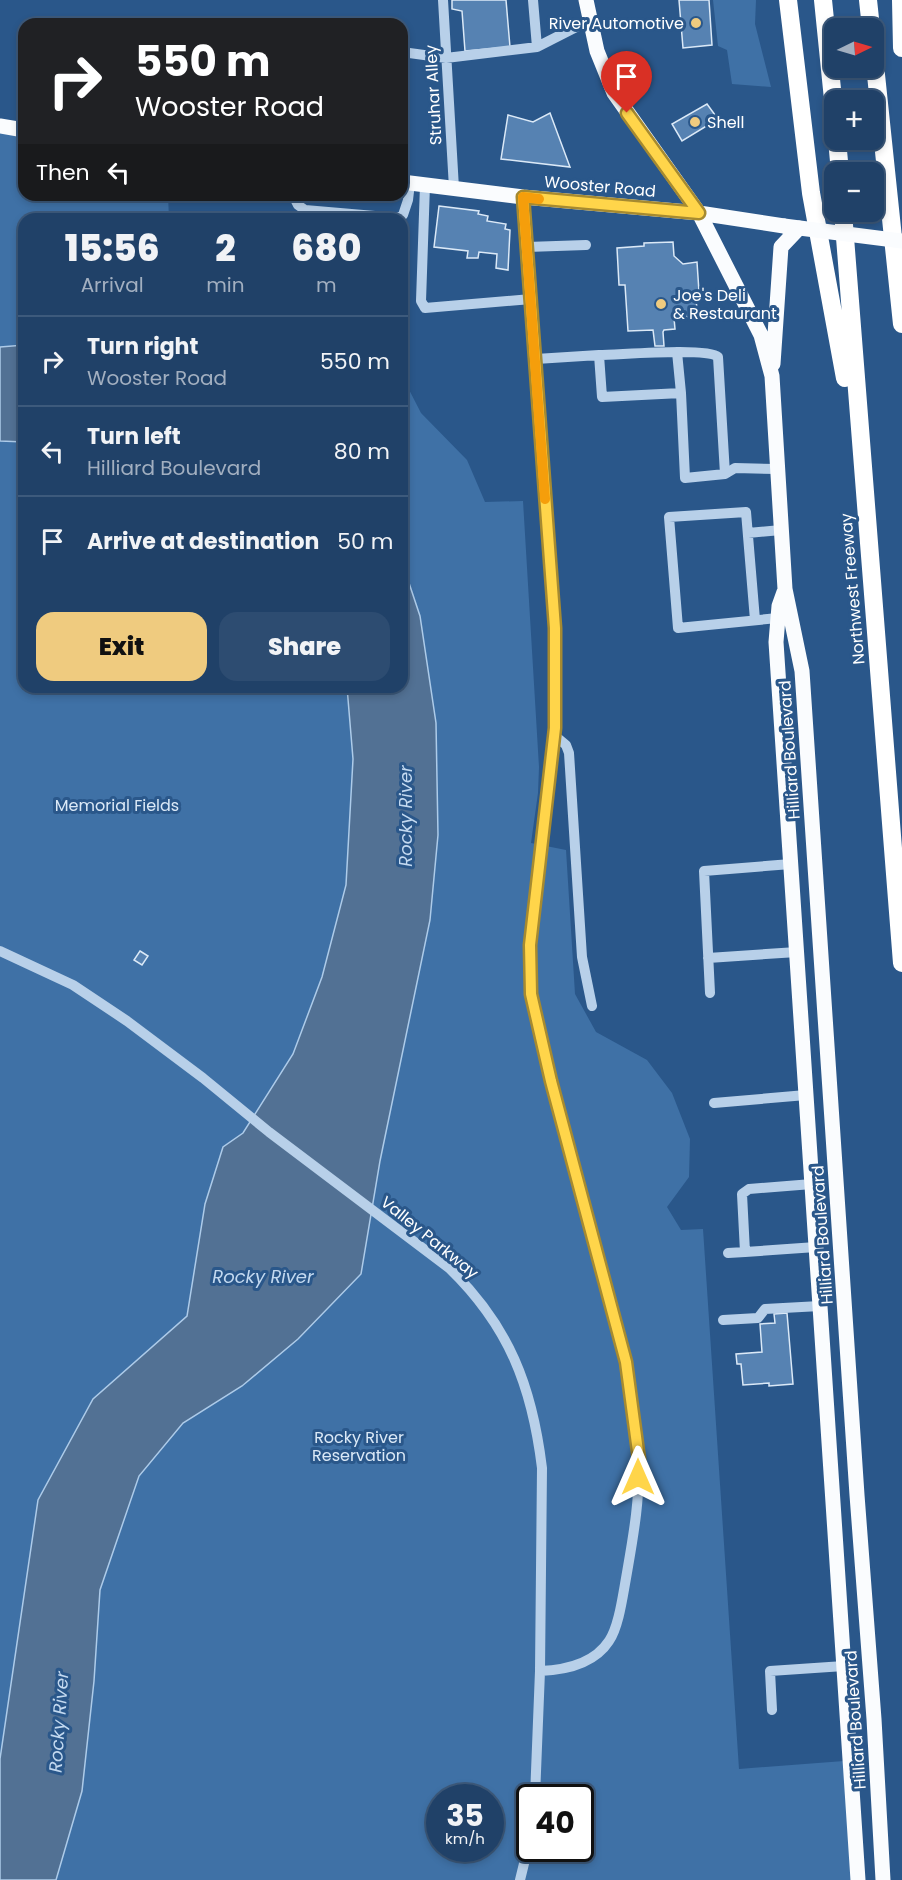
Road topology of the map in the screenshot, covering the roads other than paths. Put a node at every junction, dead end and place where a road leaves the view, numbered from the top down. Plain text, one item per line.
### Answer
1 (443, 0) edge
2 (533, 0) edge
3 (586, 0) edge
4 (788, 0) edge
5 (824, 0) edge
6 (868, 0) edge
7 (901, 0) edge
8 (870, 18) edge
9 (590, 20) junction
10 (537, 47) junction
11 (902, 48) edge
12 (408, 53) edge
13 (446, 58) junction
14 (876, 78) edge
15 (832, 90) edge
16 (0, 126) edge
17 (18, 129) edge
18 (412, 183) edge
19 (454, 188) junction
20 (523, 197) junction
21 (408, 200) edge
22 (296, 201) edge
23 (340, 213) edge
24 (699, 213) junction
25 (844, 222) edge
26 (800, 228) junction
27 (902, 241) edge
28 (586, 245) dead end
29 (527, 247) junction
30 (531, 299) junction
31 (902, 324) edge
32 (677, 352) junction
33 (599, 355) junction
34 (536, 359) junction
35 (772, 376) junction
36 (681, 393) junction
37 (777, 469) junction
38 (862, 470) junction
39 (725, 474) junction
40 (781, 530) junction
41 (748, 533) junction
42 (785, 589) junction
43 (778, 618) junction
44 (755, 620) junction
45 (554, 735) junction
46 (791, 864) junction
47 (0, 951) edge
48 (797, 952) junction
49 (708, 958) junction
50 (902, 963) edge
51 (710, 993) dead end
52 (592, 1006) dead end
53 (806, 1095) junction
54 (714, 1103) dead end
55 (812, 1184) junction
56 (816, 1247) junction
57 (745, 1252) junction
58 (728, 1253) dead end
59 (820, 1306) junction
60 (723, 1320) dead end
61 (844, 1666) junction
62 (540, 1671) junction
63 (772, 1710) dead end
64 (536, 1784) edge
65 (524, 1862) edge
66 (520, 1880) edge
67 (858, 1880) edge
68 (883, 1880) edge

1 - 13 street, Struhar Alley
2 - 10 street
3 - 9 main road, Hilliard Boulevard
4 - 38 highway
5 - 15 highway
6 - 8 highway
7 - 11 highway
9 - 10 street
9 - 24 main road, Hilliard Boulevard
10 - 13 street
12 - 13 street
13 - 19 street, Struhar Alley
14 - 31 highway
16 - 17 main road
18 - 19 main road, Wooster Road
18 - 21 street
18 - 30 street
19 - 20 main road, Wooster Road
20 - 24 main road, Wooster Road
20 - 29 street
22 - 23 street
24 - 26 main road, Wooster Road, bridge
24 - 35 main road, Hilliard Boulevard
25 - 38 highway, Northwest Freeway
26 - 27 main road, Wooster Road, bridge
26 - 35 main road
28 - 29 street
29 - 30 street
30 - 34 street
32 - 33 street
32 - 36 street
32 - 39 street
33 - 34 street
33 - 36 street
34 - 45 street
35 - 37 main road, Hilliard Boulevard
36 - 39 street
37 - 39 street
37 - 40 main road, Hilliard Boulevard
38 - 50 highway, Northwest Freeway
40 - 41 street
40 - 42 main road, Hilliard Boulevard
41 - 44 street
41 - 44 street
42 - 43 main road, Hilliard Boulevard
42 - 68 main road, Hilliard Boulevard
43 - 44 street
43 - 46 main road, Hilliard Boulevard
45 - 52 street
45 - 62 street
46 - 48 main road, Hilliard Boulevard
46 - 49 street
47 - 62 street, Valley Parkway
48 - 49 street
48 - 53 main road, Hilliard Boulevard
49 - 51 street
53 - 54 street
53 - 55 main road, Hilliard Boulevard
55 - 56 main road, Hilliard Boulevard
55 - 57 street
56 - 57 street
56 - 59 main road, Hilliard Boulevard
57 - 58 street
59 - 60 street
59 - 61 main road, Hilliard Boulevard
61 - 63 street
61 - 67 main road, Hilliard Boulevard
62 - 64 street, Valley Parkway
65 - 66 street

